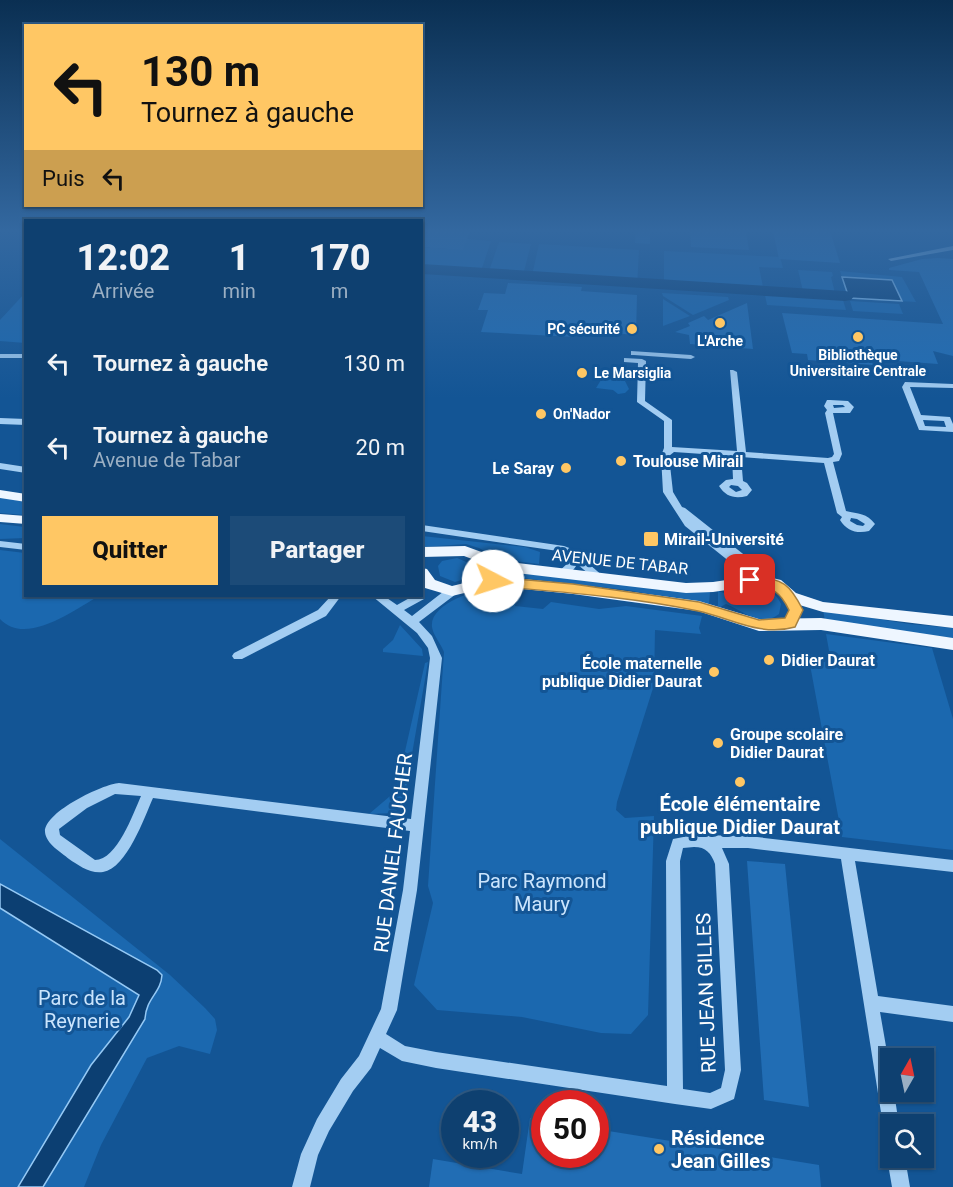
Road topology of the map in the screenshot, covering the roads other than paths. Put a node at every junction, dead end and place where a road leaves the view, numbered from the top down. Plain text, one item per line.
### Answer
1 (0, 356) edge
2 (24, 356) edge
3 (691, 357) dead end
4 (733, 372) dead end
5 (953, 386) edge
6 (832, 410) dead end
7 (918, 417) dead end
8 (0, 421) edge
9 (24, 422) edge
10 (667, 452) junction
11 (739, 455) junction
12 (828, 461) junction
13 (0, 466) edge
14 (24, 470) edge
15 (738, 482) dead end
16 (0, 494) edge
17 (24, 498) edge
18 (678, 507) junction
19 (847, 516) dead end
20 (0, 518) edge
21 (24, 520) edge
22 (423, 528) edge
23 (0, 544) edge
24 (24, 547) edge
25 (568, 551) junction
26 (423, 552) edge
27 (444, 552) junction
28 (562, 573) junction
29 (600, 578) junction
30 (423, 583) edge
31 (728, 584) junction
32 (776, 584) junction
33 (452, 591) junction
34 (335, 597) edge
35 (378, 597) edge
36 (415, 597) edge
37 (791, 597) junction
38 (404, 617) junction
39 (953, 622) edge
40 (790, 623) junction
41 (952, 645) edge
42 (238, 656) dead end
43 (150, 792) junction
44 (417, 826) junction
45 (708, 842) junction
46 (847, 854) junction
47 (953, 866) edge
48 (872, 1002) junction
49 (953, 1014) edge
50 (378, 1038) junction
51 (675, 1096) junction
52 (889, 1114) edge
53 (898, 1168) edge
54 (301, 1187) edge
55 (901, 1187) edge

1 - 2 street
3 - 10 street
4 - 11 street
5 - 7 street
6 - 12 street
8 - 9 street
10 - 11 street
10 - 18 street
11 - 12 street
11 - 15 street
12 - 19 street
13 - 14 street
16 - 17 main road
18 - 31 street
18 - 32 street
20 - 21 main road
22 - 25 street
23 - 24 street
25 - 28 street
25 - 29 street
26 - 27 main road, AVENUE DE TABAR
27 - 28 main road, AVENUE DE TABAR
27 - 30 main road
28 - 29 main road, AVENUE DE TABAR
29 - 31 main road, AVENUE DE TABAR
30 - 33 main road
31 - 32 main road, AVENUE DE TABAR
32 - 37 main road
33 - 38 street
33 - 40 main road, AVENUE DE TABAR
34 - 42 street
35 - 38 street, RUE DANIEL FAUCHER
36 - 38 street
37 - 39 main road
37 - 40 main road
38 - 44 street, RUE DANIEL FAUCHER
40 - 41 main road, AVENUE DE TABAR
43 - 43 street
43 - 44 street
44 - 50 street, RUE DANIEL FAUCHER
45 - 46 street, RUE JEAN GILLES
45 - 51 street, RUE JEAN GILLES
45 - 51 street, RUE JEAN GILLES
46 - 47 street, RUE JEAN GILLES
46 - 48 street
48 - 49 street
48 - 52 street
50 - 51 street, RUE JEAN GILLES
50 - 54 street, RUE DANIEL FAUCHER
53 - 55 street

